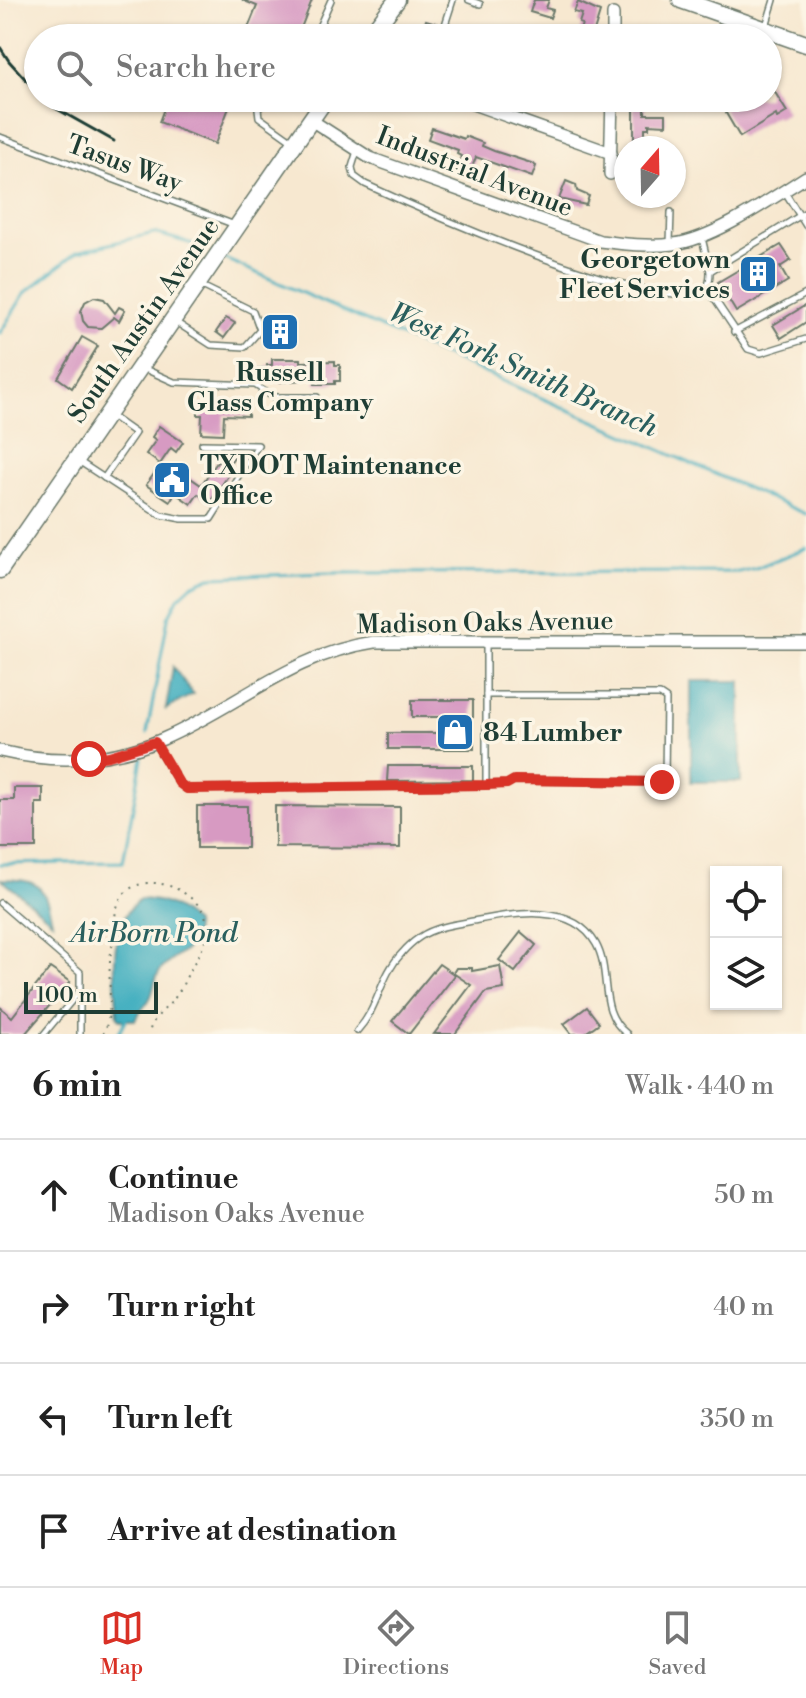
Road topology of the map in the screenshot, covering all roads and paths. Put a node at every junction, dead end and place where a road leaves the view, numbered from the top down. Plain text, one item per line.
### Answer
1 (331, 0) edge
2 (397, 0) edge
3 (453, 0) edge
4 (469, 0) edge
5 (681, 0) edge
6 (774, 0) edge
7 (480, 4) dead end
8 (613, 14) dead end
9 (320, 24) edge
10 (379, 24) edge
11 (445, 24) edge
12 (613, 24) edge
13 (748, 24) edge
14 (766, 24) edge
15 (782, 36) edge
16 (806, 44) edge
17 (258, 112) edge
18 (316, 112) edge
19 (495, 112) edge
20 (612, 112) edge
21 (311, 120) junction
22 (0, 137) edge
23 (295, 143) junction
24 (358, 150) junction
25 (611, 153) junction
26 (610, 174) dead end
27 (806, 177) edge
28 (785, 191) junction
29 (671, 212) dead end
30 (803, 214) edge
31 (237, 226) junction
32 (806, 226) edge
33 (702, 238) junction
34 (669, 244) junction
35 (710, 271) junction
36 (197, 284) junction
37 (707, 288) junction
38 (806, 294) edge
39 (172, 319) junction
40 (734, 332) junction
41 (806, 339) edge
42 (140, 366) junction
43 (317, 397) dead end
44 (107, 413) junction
45 (202, 444) dead end
46 (76, 459) junction
47 (104, 478) junction
48 (0, 570) edge
49 (486, 641) junction
50 (806, 642) edge
51 (486, 695) junction
52 (155, 742) junction
53 (0, 751) edge
54 (486, 785) junction
55 (0, 903) edge
56 (80, 992) junction
57 (357, 1031) dead end
58 (44, 1034) edge
59 (80, 1034) edge
60 (103, 1034) edge
61 (149, 1034) edge
62 (627, 1034) edge

1 - 9 lane
2 - 10 main road
3 - 11 lane
4 - 7 lane
5 - 13 main road
6 - 14 lane
8 - 12 street
15 - 16 main road
17 - 23 lane
18 - 21 main road, South Austin Avenue
19 - 25 street
20 - 25 street
21 - 23 main road, South Austin Avenue
21 - 24 street, Industrial Avenue
22 - 31 lane, Tasus Way
23 - 31 main road, South Austin Avenue
24 - 34 street, Industrial Avenue
24 - 37 lane
25 - 26 street
27 - 28 street, Industrial Avenue
28 - 30 lane
28 - 33 street, Industrial Avenue
29 - 34 lane
30 - 32 lane
30 - 35 lane
31 - 36 main road, South Austin Avenue
33 - 34 street, Industrial Avenue
33 - 35 lane
35 - 37 lane
36 - 39 main road, South Austin Avenue
36 - 39 lane
37 - 40 lane
38 - 40 lane
39 - 42 main road, South Austin Avenue
40 - 41 lane
42 - 43 lane
42 - 44 main road, South Austin Avenue
44 - 46 main road, South Austin Avenue
44 - 47 lane
45 - 47 lane
46 - 47 lane
46 - 48 main road, South Austin Avenue
49 - 50 street, Madison Oaks Avenue
49 - 51 lane
49 - 52 street, Madison Oaks Avenue
51 - 54 lane
51 - 54 lane
52 - 53 street, Madison Oaks Avenue
52 - 54 lane
55 - 56 lane
56 - 58 lane
56 - 59 lane
57 - 62 lane
60 - 61 path

